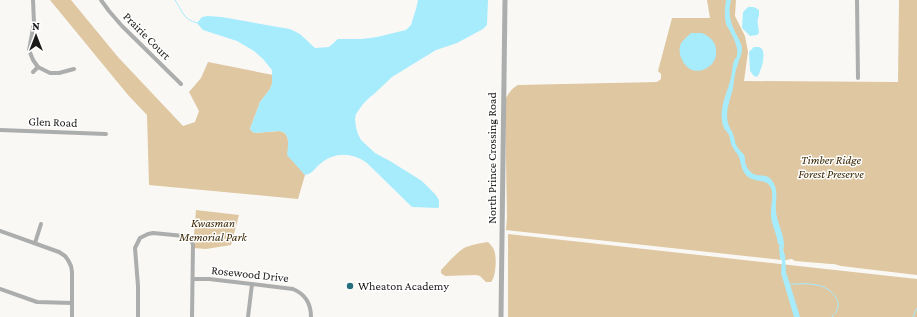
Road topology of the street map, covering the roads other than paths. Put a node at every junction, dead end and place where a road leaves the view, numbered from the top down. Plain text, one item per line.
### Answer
1 (33, 0) edge
2 (101, 0) edge
3 (505, 0) edge
4 (857, 0) edge
5 (38, 67) junction
6 (74, 69) dead end
7 (33, 72) dead end
8 (858, 78) dead end
9 (181, 84) dead end
10 (0, 130) edge
11 (106, 134) dead end
12 (41, 224) dead end
13 (0, 231) edge
14 (35, 243) junction
15 (193, 279) junction
16 (252, 284) junction
17 (0, 289) edge
18 (72, 303) junction
19 (72, 317) edge
20 (138, 317) edge
21 (192, 317) edge
22 (248, 317) edge
23 (311, 317) edge
24 (501, 317) edge

1 - 5 street
2 - 9 street, Prairie Court
3 - 24 street, North Prince Crossing Road
4 - 8 street
5 - 6 street
5 - 7 street
10 - 11 street, Glen Road
12 - 14 street
13 - 14 street
14 - 18 street
15 - 16 street, Rosewood Drive
15 - 20 street
15 - 21 street
16 - 22 street
16 - 23 street, Rosewood Drive
17 - 18 street
18 - 19 street

